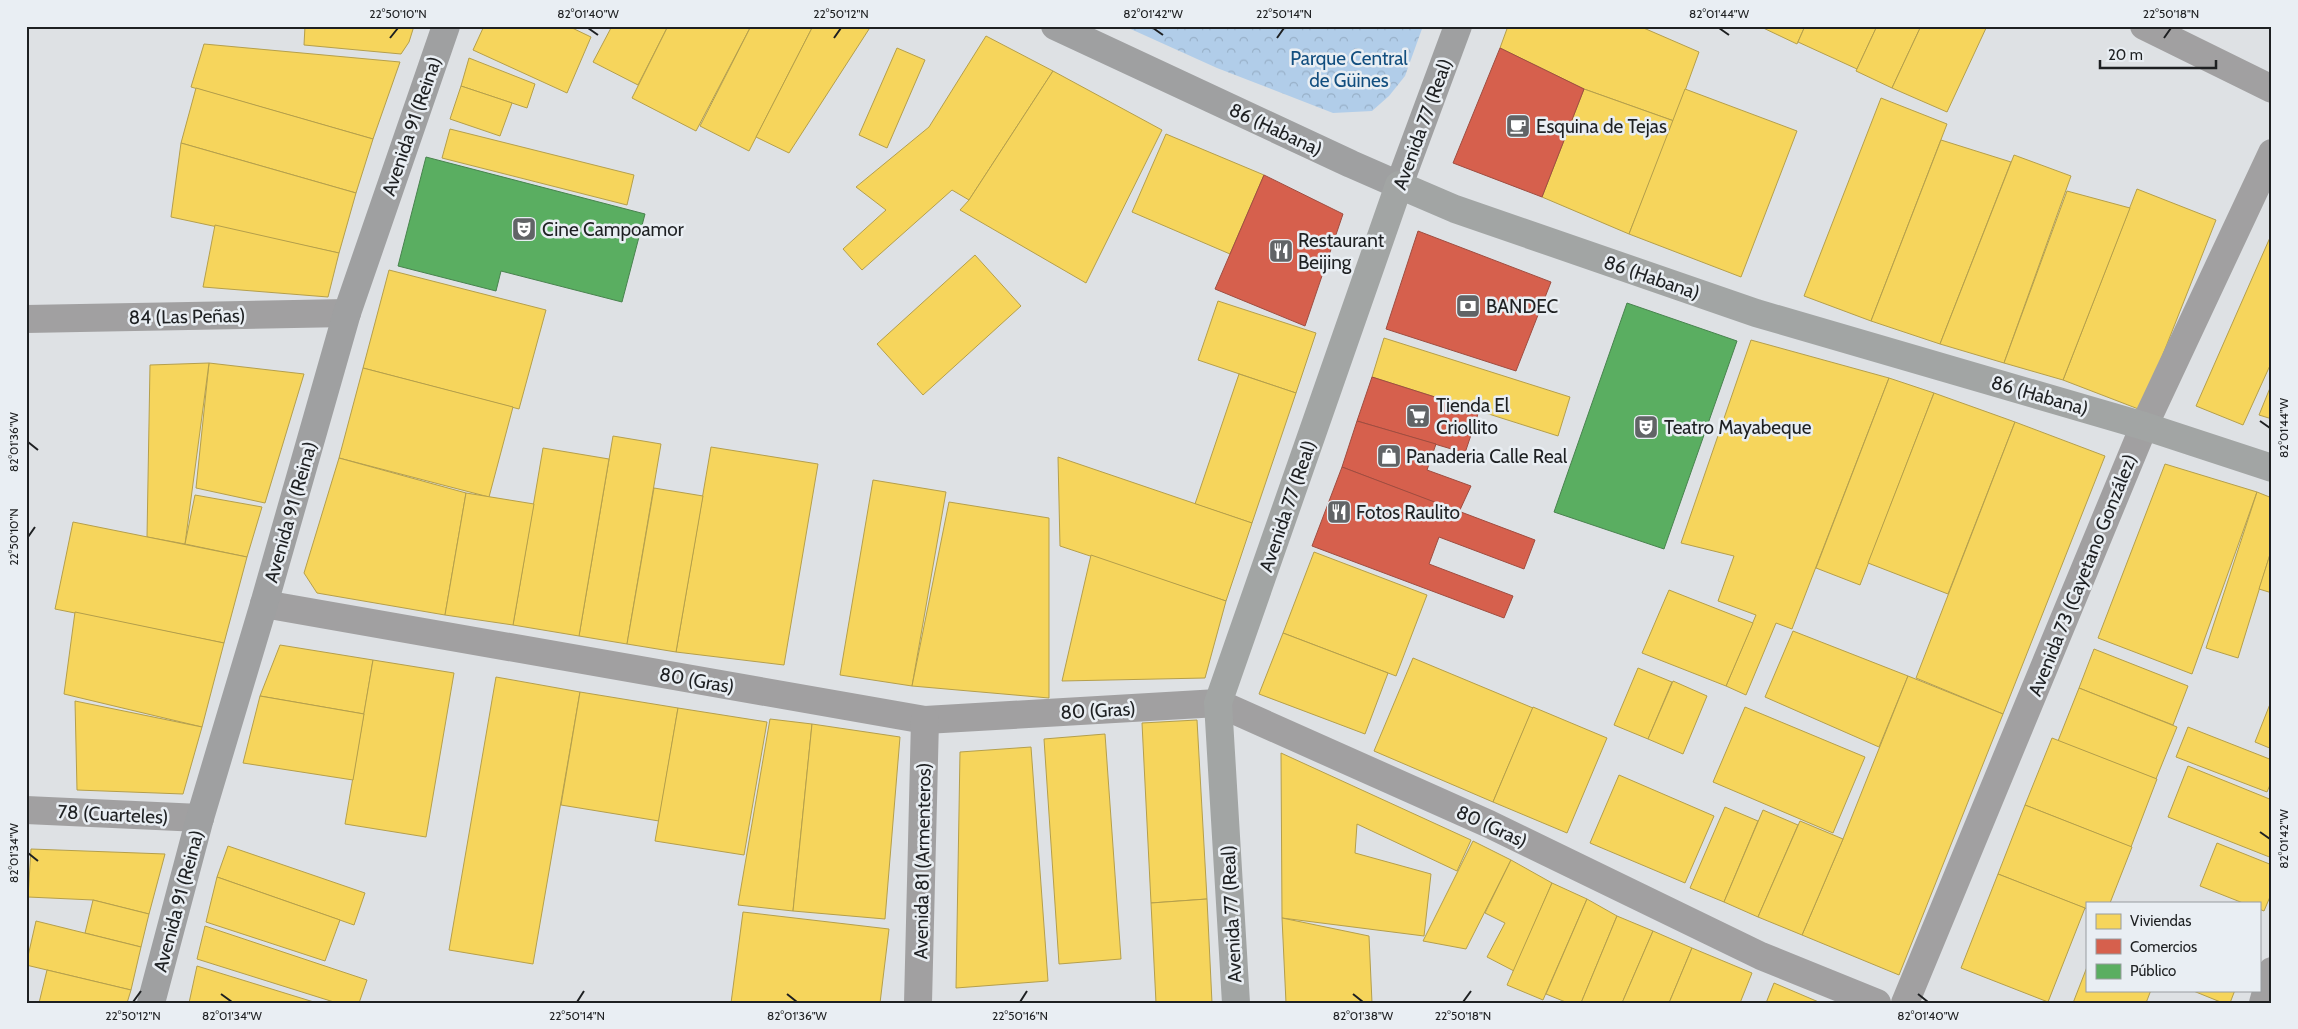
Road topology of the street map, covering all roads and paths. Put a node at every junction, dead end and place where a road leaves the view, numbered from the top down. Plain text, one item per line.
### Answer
1 (446, 26) edge
2 (1055, 26) edge
3 (1458, 26) edge
4 (2144, 26) edge
5 (2272, 89) edge
6 (2272, 153) edge
7 (1399, 185) junction
8 (347, 313) junction
9 (26, 319) edge
10 (2144, 426) junction
11 (2272, 468) edge
12 (264, 604) junction
13 (1218, 703) junction
14 (925, 720) junction
15 (26, 810) edge
16 (200, 818) junction
17 (2272, 971) edge
18 (151, 1003) edge
19 (918, 1003) edge
20 (1236, 1003) edge
21 (1877, 1003) edge
22 (1905, 1003) edge
23 (2263, 1003) edge

1 - 8 main road, Avenida 91 (Reina)
2 - 7 main road, 86 (Habana)
3 - 7 main road, Avenida 77 (Real)
4 - 5 street
6 - 10 street, Avenida 73 (Cayetano González)
7 - 10 main road, 86 (Habana)
7 - 13 main road, Avenida 77 (Real)
8 - 9 street, 84 (Las Peñas)
8 - 12 main road, Avenida 91 (Reina)
10 - 11 main road, 86 (Habana)
10 - 22 street, Avenida 73 (Cayetano González)
12 - 14 street, 80 (Gras)
12 - 16 main road, Avenida 91 (Reina)
13 - 14 street, 80 (Gras)
13 - 20 main road, Avenida 77 (Real)
13 - 21 street, 80 (Gras)
14 - 19 street, Avenida 81 (Armenteros)
15 - 16 street, 78 (Cuarteles)
16 - 18 main road, Avenida 91 (Reina)
17 - 23 street

